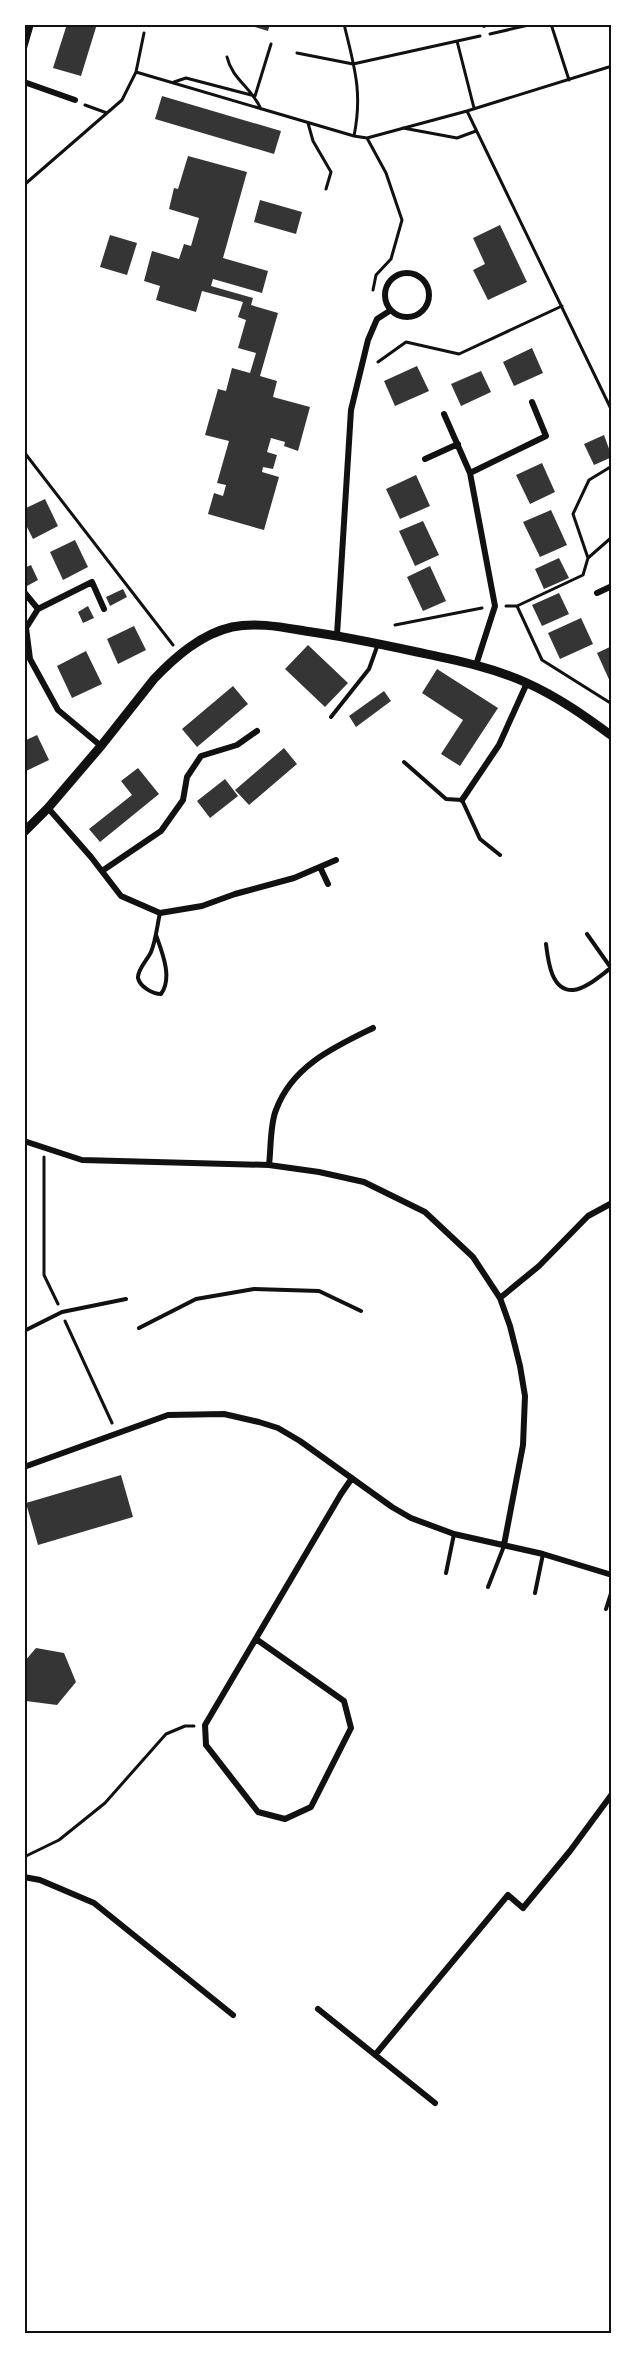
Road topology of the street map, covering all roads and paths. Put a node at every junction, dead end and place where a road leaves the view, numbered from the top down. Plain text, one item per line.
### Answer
1 (344, 24) edge
2 (532, 24) edge
3 (551, 24) edge
4 (28, 27) edge
5 (144, 33) dead end
6 (457, 41) junction
7 (271, 44) dead end
8 (24, 48) edge
9 (297, 53) dead end
10 (227, 57) dead end
11 (353, 64) junction
12 (612, 66) edge
13 (136, 72) junction
14 (569, 80) junction
15 (24, 82) edge
16 (172, 83) junction
17 (255, 96) junction
18 (75, 100) joint
19 (474, 108) junction
20 (261, 109) junction
21 (467, 111) junction
22 (107, 114) junction
23 (308, 123) junction
24 (401, 128) junction
25 (476, 131) junction
26 (354, 136) junction
27 (367, 138) junction
28 (24, 185) edge
29 (326, 189) dead end
30 (373, 290) dead end
31 (562, 306) junction
32 (391, 310) junction
33 (378, 362) dead end
34 (532, 402) dead end
35 (612, 411) edge
36 (444, 414) dead end
37 (458, 444) junction
38 (24, 452) edge
39 (425, 459) dead end
40 (612, 466) edge
41 (470, 473) junction
42 (612, 537) edge
43 (588, 558) junction
44 (612, 586) edge
45 (24, 592) edge
46 (597, 592) dead end
47 (495, 606) junction
48 (517, 606) junction
49 (38, 609) junction
50 (104, 609) dead end
51 (395, 625) dead end
52 (337, 635) junction
53 (378, 644) junction
54 (173, 645) dead end
55 (27, 661) edge
56 (476, 665) junction
57 (527, 683) junction
58 (612, 704) edge
59 (331, 717) dead end
60 (257, 731) dead end
61 (612, 736) edge
62 (101, 746) junction
63 (404, 762) dead end
64 (462, 800) junction
65 (48, 807) junction
66 (24, 832) edge
67 (500, 855) dead end
68 (336, 860) dead end
69 (320, 867) junction
70 (102, 871) junction
71 (328, 884) dead end
72 (160, 913) junction
73 (587, 934) dead end
74 (156, 935) junction
75 (546, 944) dead end
76 (611, 968) edge
77 (373, 1028) dead end
78 (24, 1141) edge
79 (44, 1149) junction
80 (269, 1165) junction
81 (612, 1203) edge
82 (500, 1298) junction
83 (126, 1299) dead end
84 (361, 1311) dead end
85 (62, 1312) junction
86 (139, 1328) dead end
87 (24, 1331) edge
88 (112, 1423) dead end
89 (24, 1467) edge
90 (352, 1478) junction
91 (454, 1534) junction
92 (504, 1545) junction
93 (543, 1554) junction
94 (446, 1573) dead end
95 (612, 1575) edge
96 (488, 1587) dead end
97 (612, 1590) edge
98 (535, 1593) dead end
99 (606, 1609) dead end
100 (256, 1638) junction
101 (205, 1725) junction
102 (612, 1794) edge
103 (24, 1857) edge
104 (24, 1877) edge
105 (318, 2009) dead end
106 (233, 2015) dead end
107 (375, 2055) junction
108 (435, 2103) dead end

1 - 11 path
2 - 6 path
3 - 14 path
4 - 8 street
5 - 13 path
6 - 11 path
6 - 19 path
7 - 17 path
9 - 11 path
10 - 17 path
11 - 26 path
12 - 14 path
13 - 16 path
13 - 22 path
14 - 19 path
15 - 18 street
16 - 17 path
16 - 20 path
17 - 20 path
18 - 22 path
19 - 21 path
20 - 23 path
21 - 24 path
21 - 25 path
22 - 28 path
23 - 26 path
23 - 29 path
24 - 25 path
24 - 27 path
25 - 31 path
26 - 27 path
27 - 30 path
31 - 33 path
31 - 35 path
32 - 32 street
32 - 52 street
34 - 41 street
36 - 37 street
37 - 39 street
37 - 41 street
38 - 54 path
40 - 43 path
41 - 47 street
42 - 43 path
43 - 48 path
44 - 46 street
45 - 49 street
47 - 48 path
47 - 51 path
47 - 56 street
48 - 58 path
49 - 50 street
49 - 55 street
52 - 53 street
52 - 62 street
53 - 56 street
53 - 59 lane
55 - 62 street
56 - 57 street
57 - 61 street
57 - 64 street
60 - 70 street
62 - 65 street
63 - 64 lane
64 - 67 lane
65 - 66 street
65 - 70 street
68 - 69 street
69 - 71 street
69 - 72 street
70 - 72 street
72 - 74 lane
73 - 76 lane
74 - 74 lane
75 - 76 lane
77 - 80 street
78 - 79 street
79 - 80 street
79 - 85 path
80 - 82 street
81 - 82 street
82 - 92 street
83 - 85 lane
84 - 86 lane
85 - 87 lane
85 - 88 path
89 - 90 street
90 - 91 street
90 - 100 street
91 - 92 street
91 - 94 lane
92 - 93 street
92 - 96 lane
93 - 95 street
93 - 98 lane
97 - 99 lane
100 - 101 street
100 - 101 street
101 - 103 path
102 - 107 street
104 - 106 street
105 - 107 street
107 - 108 street

